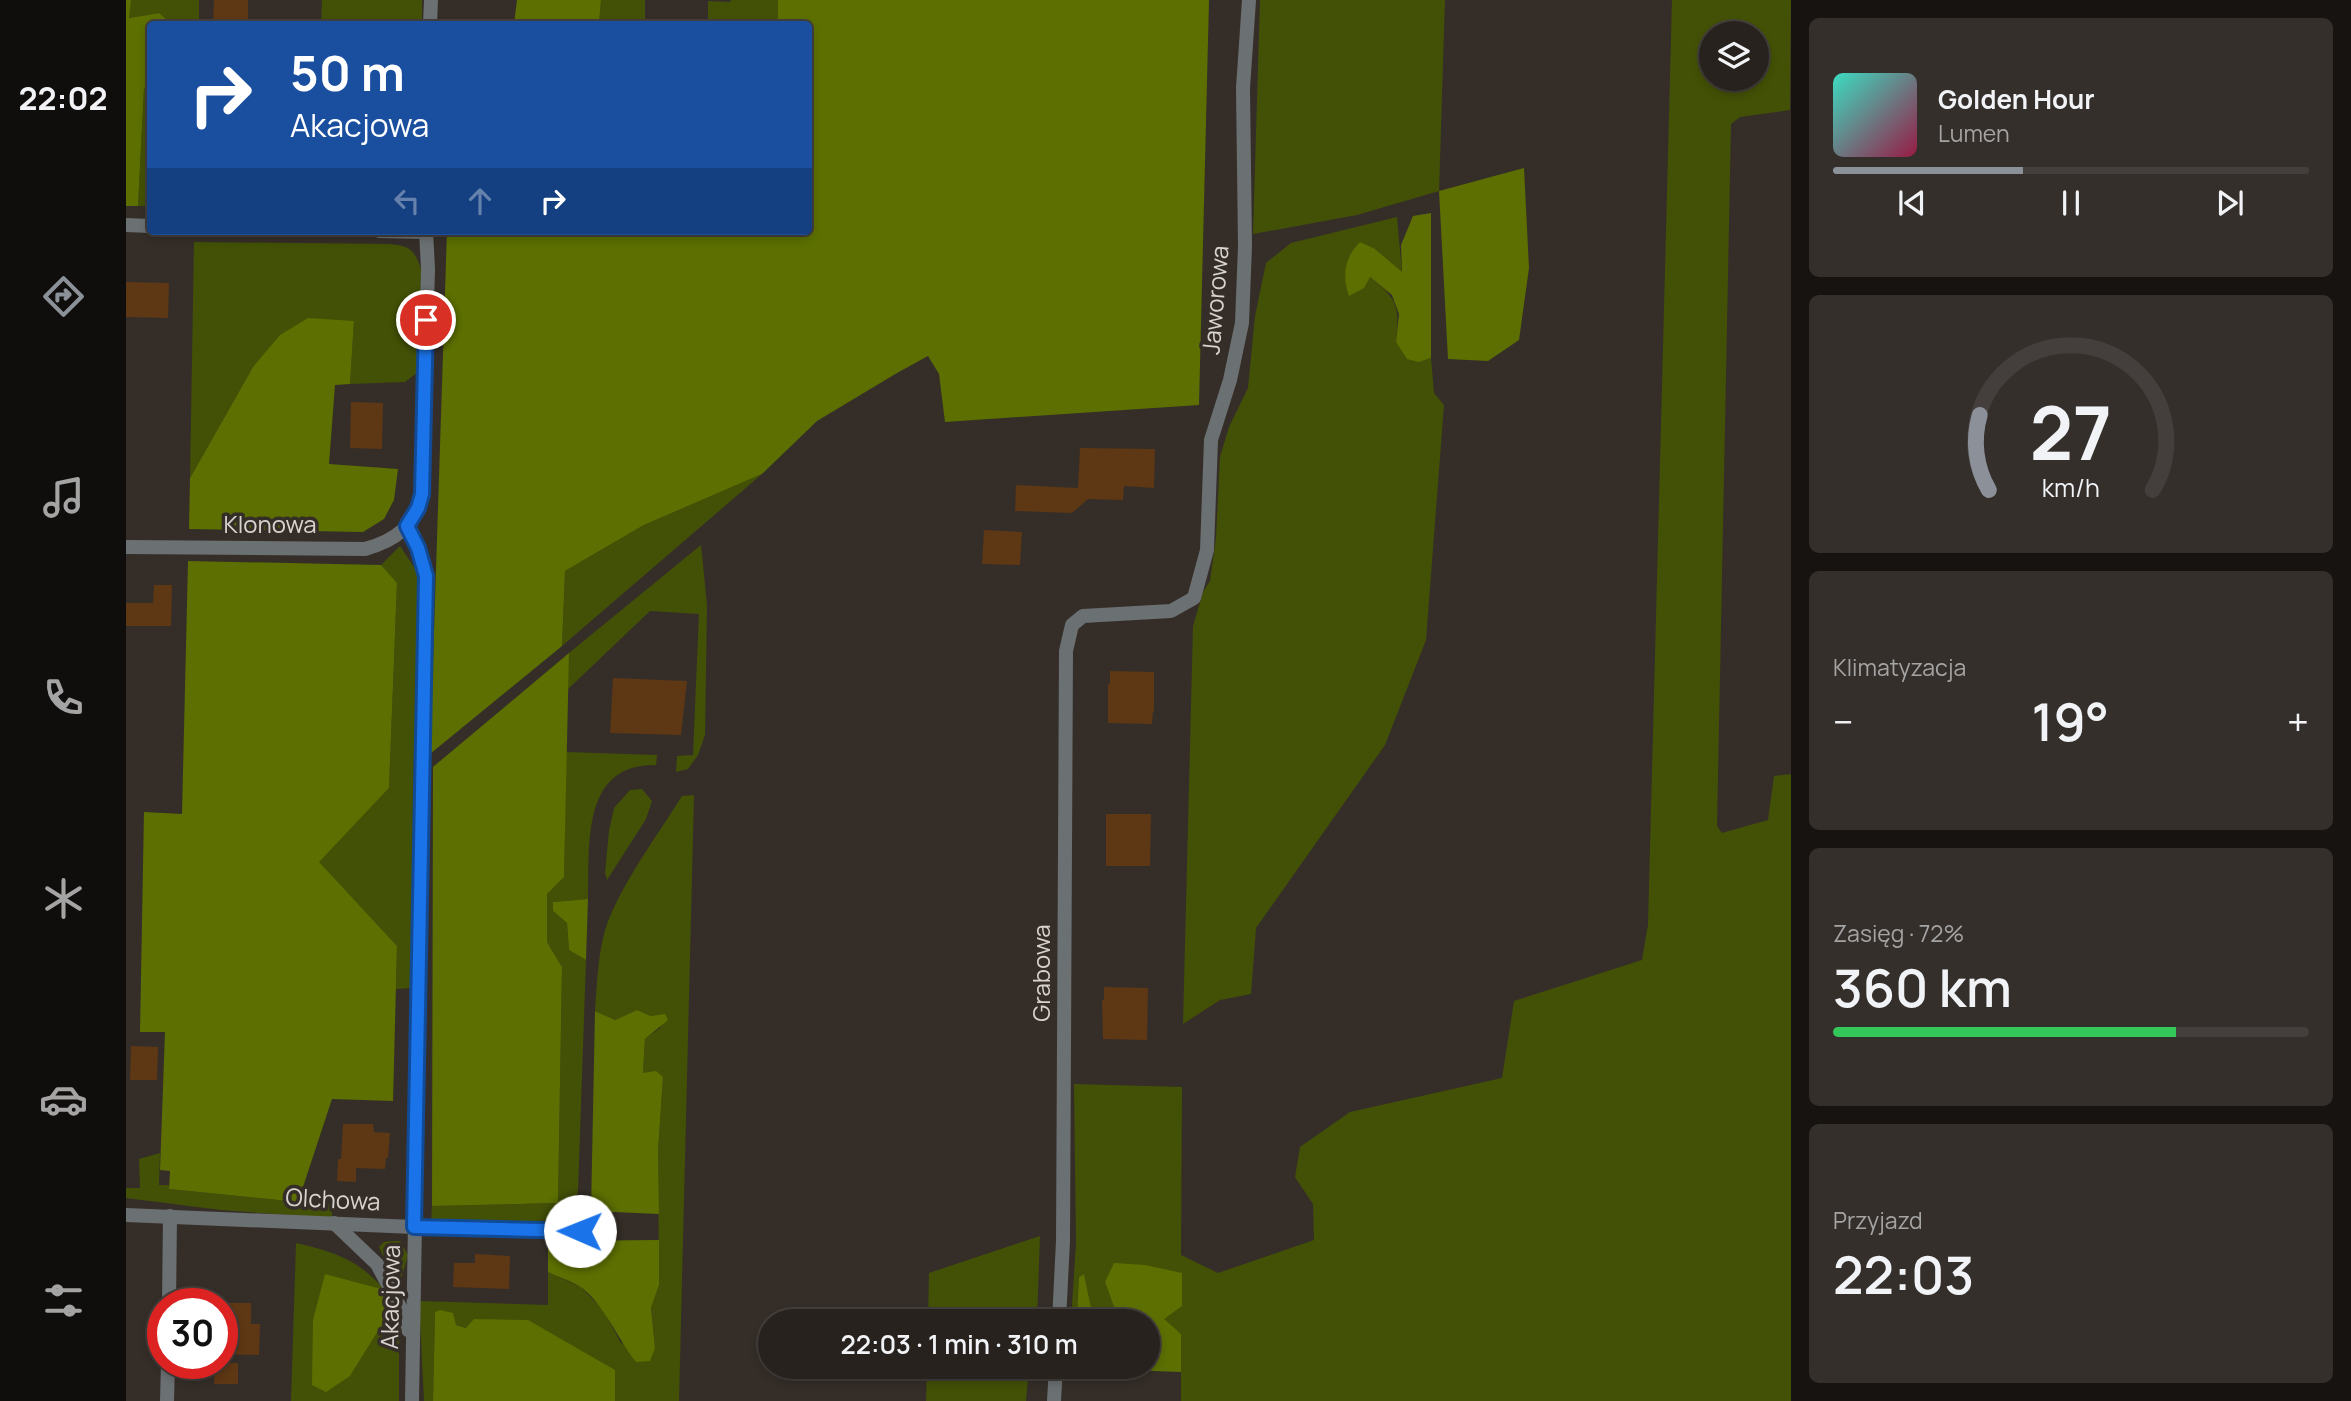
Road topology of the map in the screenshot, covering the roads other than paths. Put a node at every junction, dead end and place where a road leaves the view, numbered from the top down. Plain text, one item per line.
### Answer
1 (431, 0) edge
2 (1249, 0) edge
3 (430, 21) edge
4 (126, 225) edge
5 (147, 226) edge
6 (426, 235) edge
7 (407, 526) junction
8 (126, 547) edge
9 (1072, 625) joint
10 (126, 1215) edge
11 (170, 1216) junction
12 (334, 1223) junction
13 (414, 1227) junction
14 (580, 1231) dead end
15 (169, 1288) edge
16 (1060, 1309) edge
17 (412, 1363) junction
18 (168, 1379) edge
19 (1055, 1379) edge
20 (167, 1401) edge
21 (412, 1401) edge
22 (1054, 1401) edge

1 - 3 street
2 - 9 street, Jaworowa
4 - 5 street
6 - 7 street
7 - 8 street, Klonowa
7 - 13 street, Akacjowa
9 - 16 street, Grabowa
10 - 11 street, Olchowa
11 - 12 street, Olchowa
11 - 15 street
12 - 13 street, Olchowa
12 - 17 street, Akacjowa
13 - 14 street, Olchowa
13 - 17 street, Akacjowa
17 - 21 street, Akacjowa
18 - 20 street
19 - 22 street

